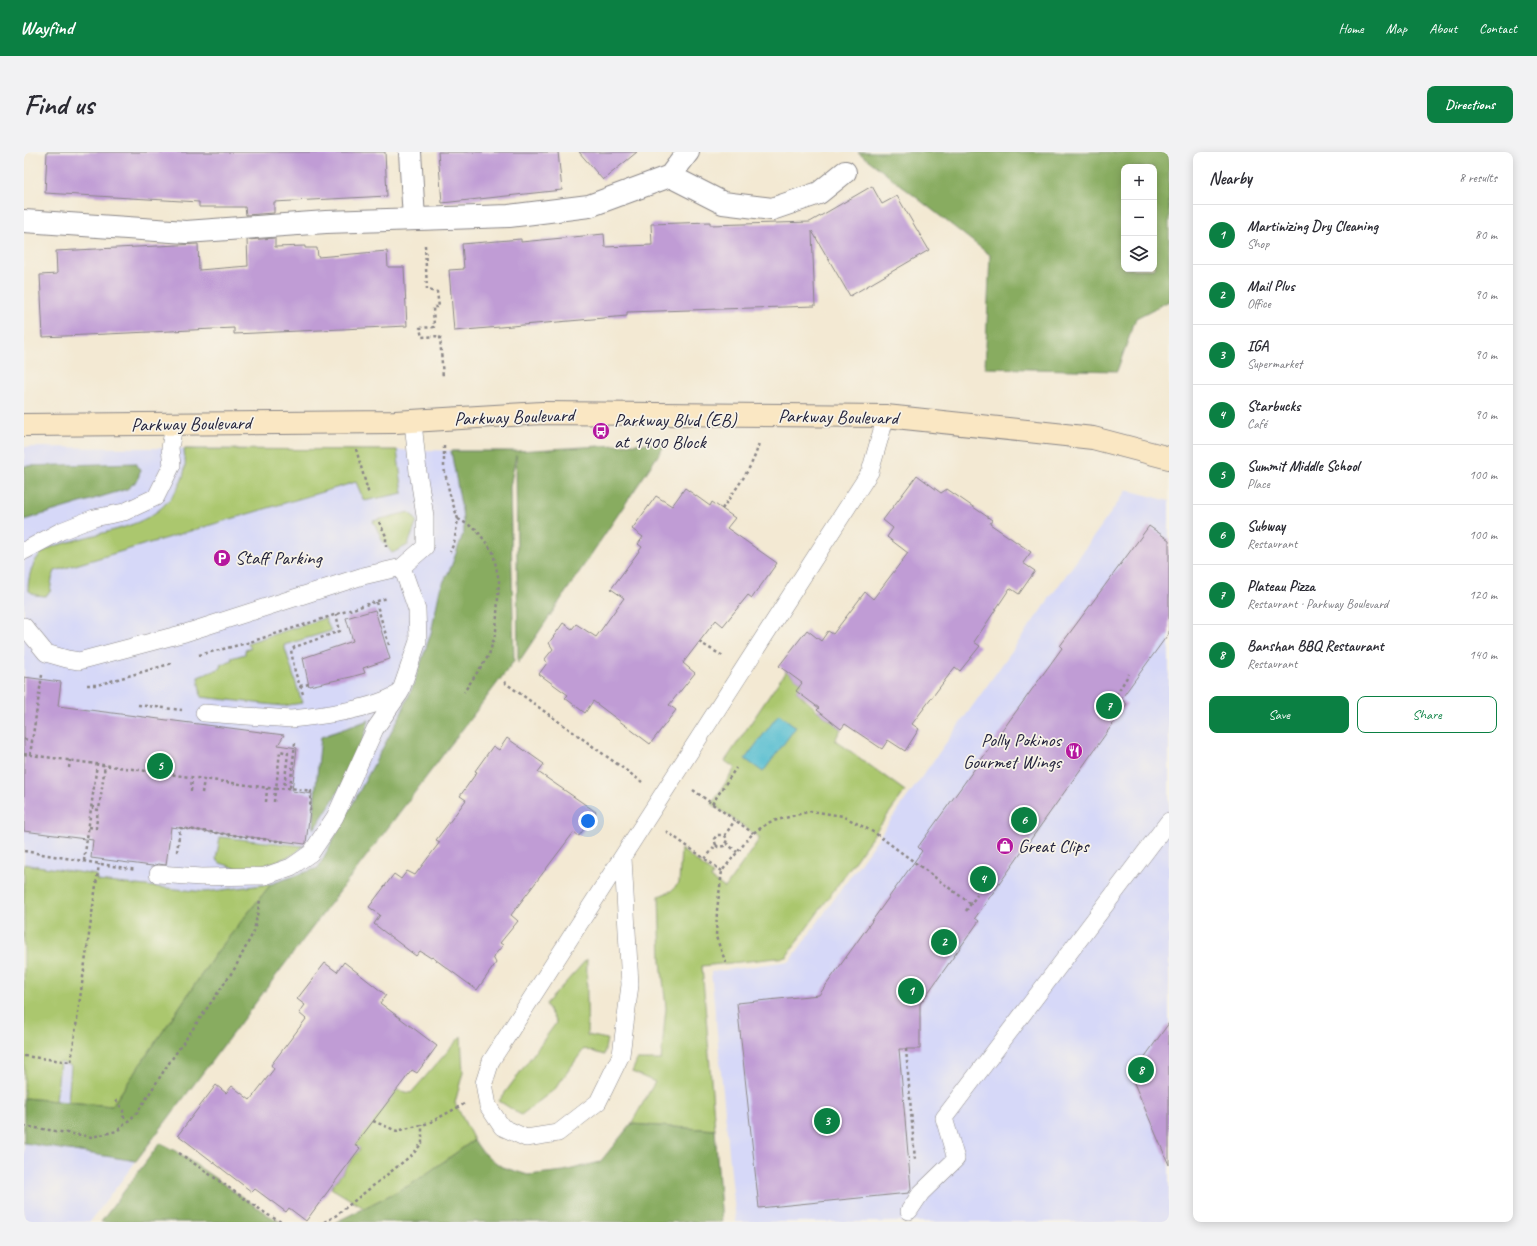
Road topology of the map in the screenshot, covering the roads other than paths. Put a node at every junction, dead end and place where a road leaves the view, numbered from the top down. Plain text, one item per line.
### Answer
1 (410, 152) edge
2 (688, 152) edge
3 (845, 172) dead end
4 (670, 176) junction
5 (419, 218) junction
6 (24, 222) edge
7 (886, 416) junction
8 (413, 422) junction
9 (24, 425) edge
10 (174, 425) junction
11 (1169, 458) edge
12 (24, 551) edge
13 (402, 567) junction
14 (24, 626) edge
15 (400, 693) junction
16 (204, 713) road end
17 (1169, 822) edge
18 (623, 858) junction
19 (166, 875) road end
20 (909, 1211) dead end

1 - 5 street
2 - 4 street
3 - 4 street
4 - 5 street
5 - 6 street
7 - 8 street, Parkway Boulevard
7 - 11 street, Parkway Boulevard
7 - 18 lane
8 - 10 street, Parkway Boulevard
8 - 13 lane
9 - 10 street, Parkway Boulevard
10 - 12 lane
13 - 14 lane
13 - 15 lane
15 - 16 lane
15 - 19 lane
17 - 20 lane
18 - 18 lane

